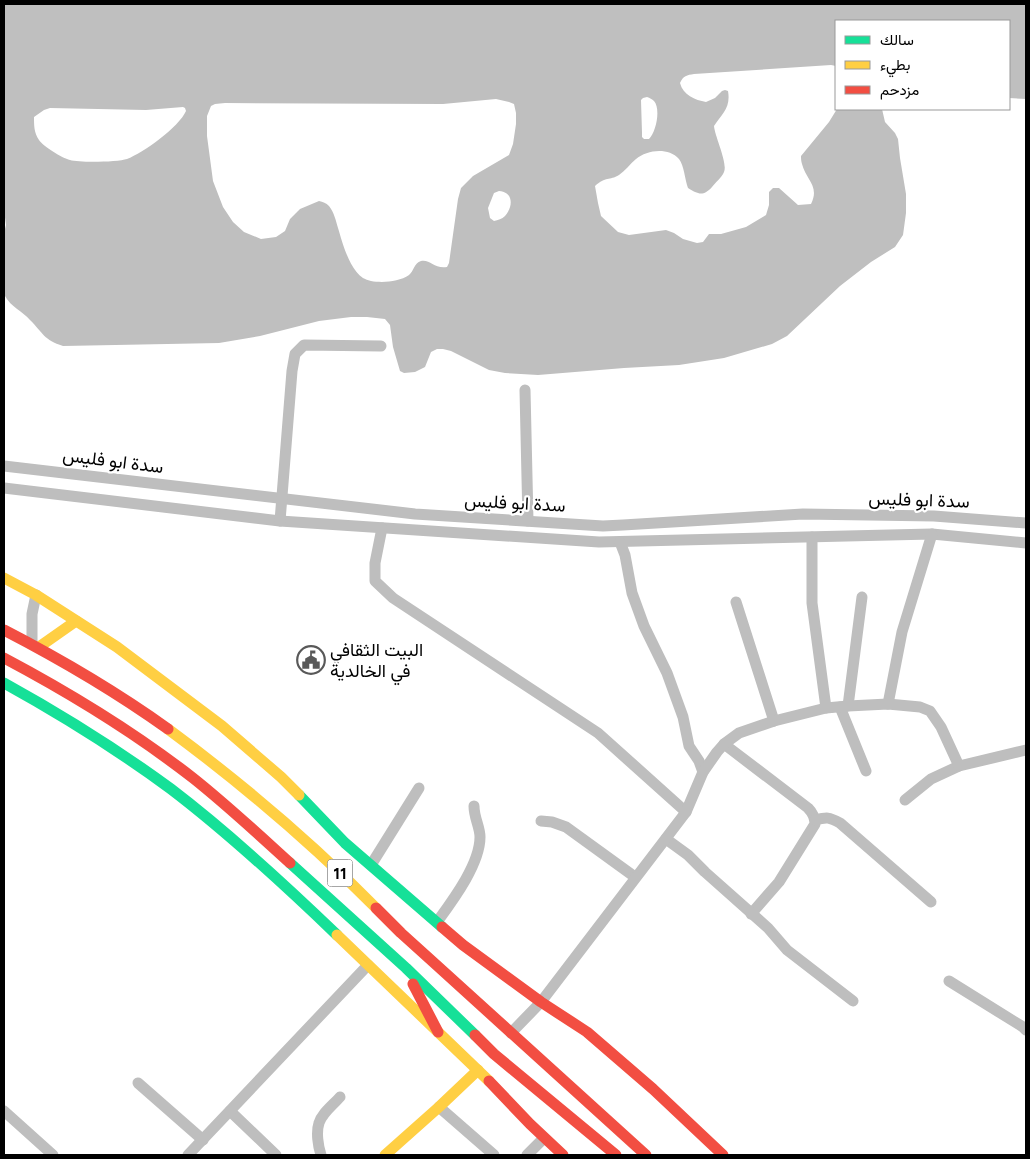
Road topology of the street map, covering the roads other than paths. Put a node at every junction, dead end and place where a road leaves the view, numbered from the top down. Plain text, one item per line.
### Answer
1 (381, 346) dead end
2 (525, 390) dead end
3 (4, 466) edge
4 (4, 488) edge
5 (282, 499) junction
6 (280, 521) junction
7 (528, 521) junction
8 (1026, 522) edge
9 (382, 528) junction
10 (932, 534) junction
11 (812, 537) junction
12 (620, 542) junction
13 (1026, 543) edge
14 (4, 578) edge
15 (36, 595) junction
16 (862, 598) dead end
17 (736, 602) dead end
18 (76, 621) junction
19 (4, 630) edge
20 (35, 645) junction
21 (4, 658) edge
22 (4, 683) edge
23 (888, 704) junction
24 (844, 706) junction
25 (826, 708) junction
26 (774, 721) junction
27 (724, 744) junction
28 (1026, 750) edge
29 (959, 766) junction
30 (866, 771) dead end
31 (703, 772) junction
32 (419, 788) dead end
33 (905, 800) dead end
34 (474, 806) dead end
35 (248, 808) junction
36 (686, 812) junction
37 (815, 820) junction
38 (541, 821) dead end
39 (666, 839) junction
40 (371, 865) junction
41 (635, 877) junction
42 (931, 902) dead end
43 (751, 914) junction
44 (437, 922) junction
45 (368, 965) junction
46 (406, 968) junction
47 (949, 981) dead end
48 (853, 1001) dead end
49 (541, 1002) junction
50 (1026, 1030) edge
51 (438, 1032) junction
52 (511, 1033) junction
53 (478, 1070) junction
54 (138, 1082) dead end
55 (340, 1097) dead end
56 (439, 1107) junction
57 (4, 1111) edge
58 (230, 1111) junction
59 (544, 1138) junction
60 (203, 1140) junction
61 (53, 1155) edge
62 (188, 1155) edge
63 (276, 1155) edge
64 (321, 1155) edge
65 (385, 1155) edge
66 (494, 1155) edge
67 (527, 1155) edge
68 (562, 1155) edge
69 (616, 1155) edge
70 (646, 1155) edge
71 (723, 1155) edge

1 - 5 street
2 - 7 street
3 - 5 street, سدة ابو فليس
4 - 6 street, سدة ابو فليس
5 - 6 street
5 - 7 street, سدة ابو فليس
6 - 9 street, سدة ابو فليس
7 - 8 street, سدة ابو فليس
9 - 12 street, سدة ابو فليس
9 - 36 street
10 - 11 street, سدة ابو فليس
10 - 13 street, سدة ابو فليس
10 - 23 street
11 - 12 street, سدة ابو فليس
11 - 25 street
12 - 31 street
14 - 15 main road
15 - 18 main road
15 - 20 street
16 - 24 street
17 - 26 street
18 - 20 main road
18 - 40 main road
19 - 20 main road, 11
20 - 35 main road, 11
21 - 35 main road, 11
22 - 45 main road
23 - 24 street
23 - 29 street
24 - 25 street
24 - 30 street
25 - 26 street
26 - 27 street
27 - 31 street
27 - 37 street
28 - 29 street
29 - 33 street
31 - 36 street
32 - 40 street
34 - 44 street
35 - 46 main road, 11
35 - 52 main road, 11
36 - 39 street
37 - 42 street
37 - 43 street
38 - 41 street
39 - 41 street
39 - 43 street
40 - 44 main road
41 - 49 street
43 - 48 street
44 - 49 main road
45 - 51 main road
45 - 58 street
46 - 51 main road
46 - 69 main road, 11
47 - 50 street
49 - 52 street
49 - 71 main road
51 - 53 main road
52 - 70 main road, 11
53 - 56 main road
53 - 59 main road
54 - 60 street
55 - 64 street
56 - 65 main road
56 - 66 street
57 - 61 street
58 - 60 street
58 - 63 street
59 - 67 street
59 - 68 main road
60 - 62 street

